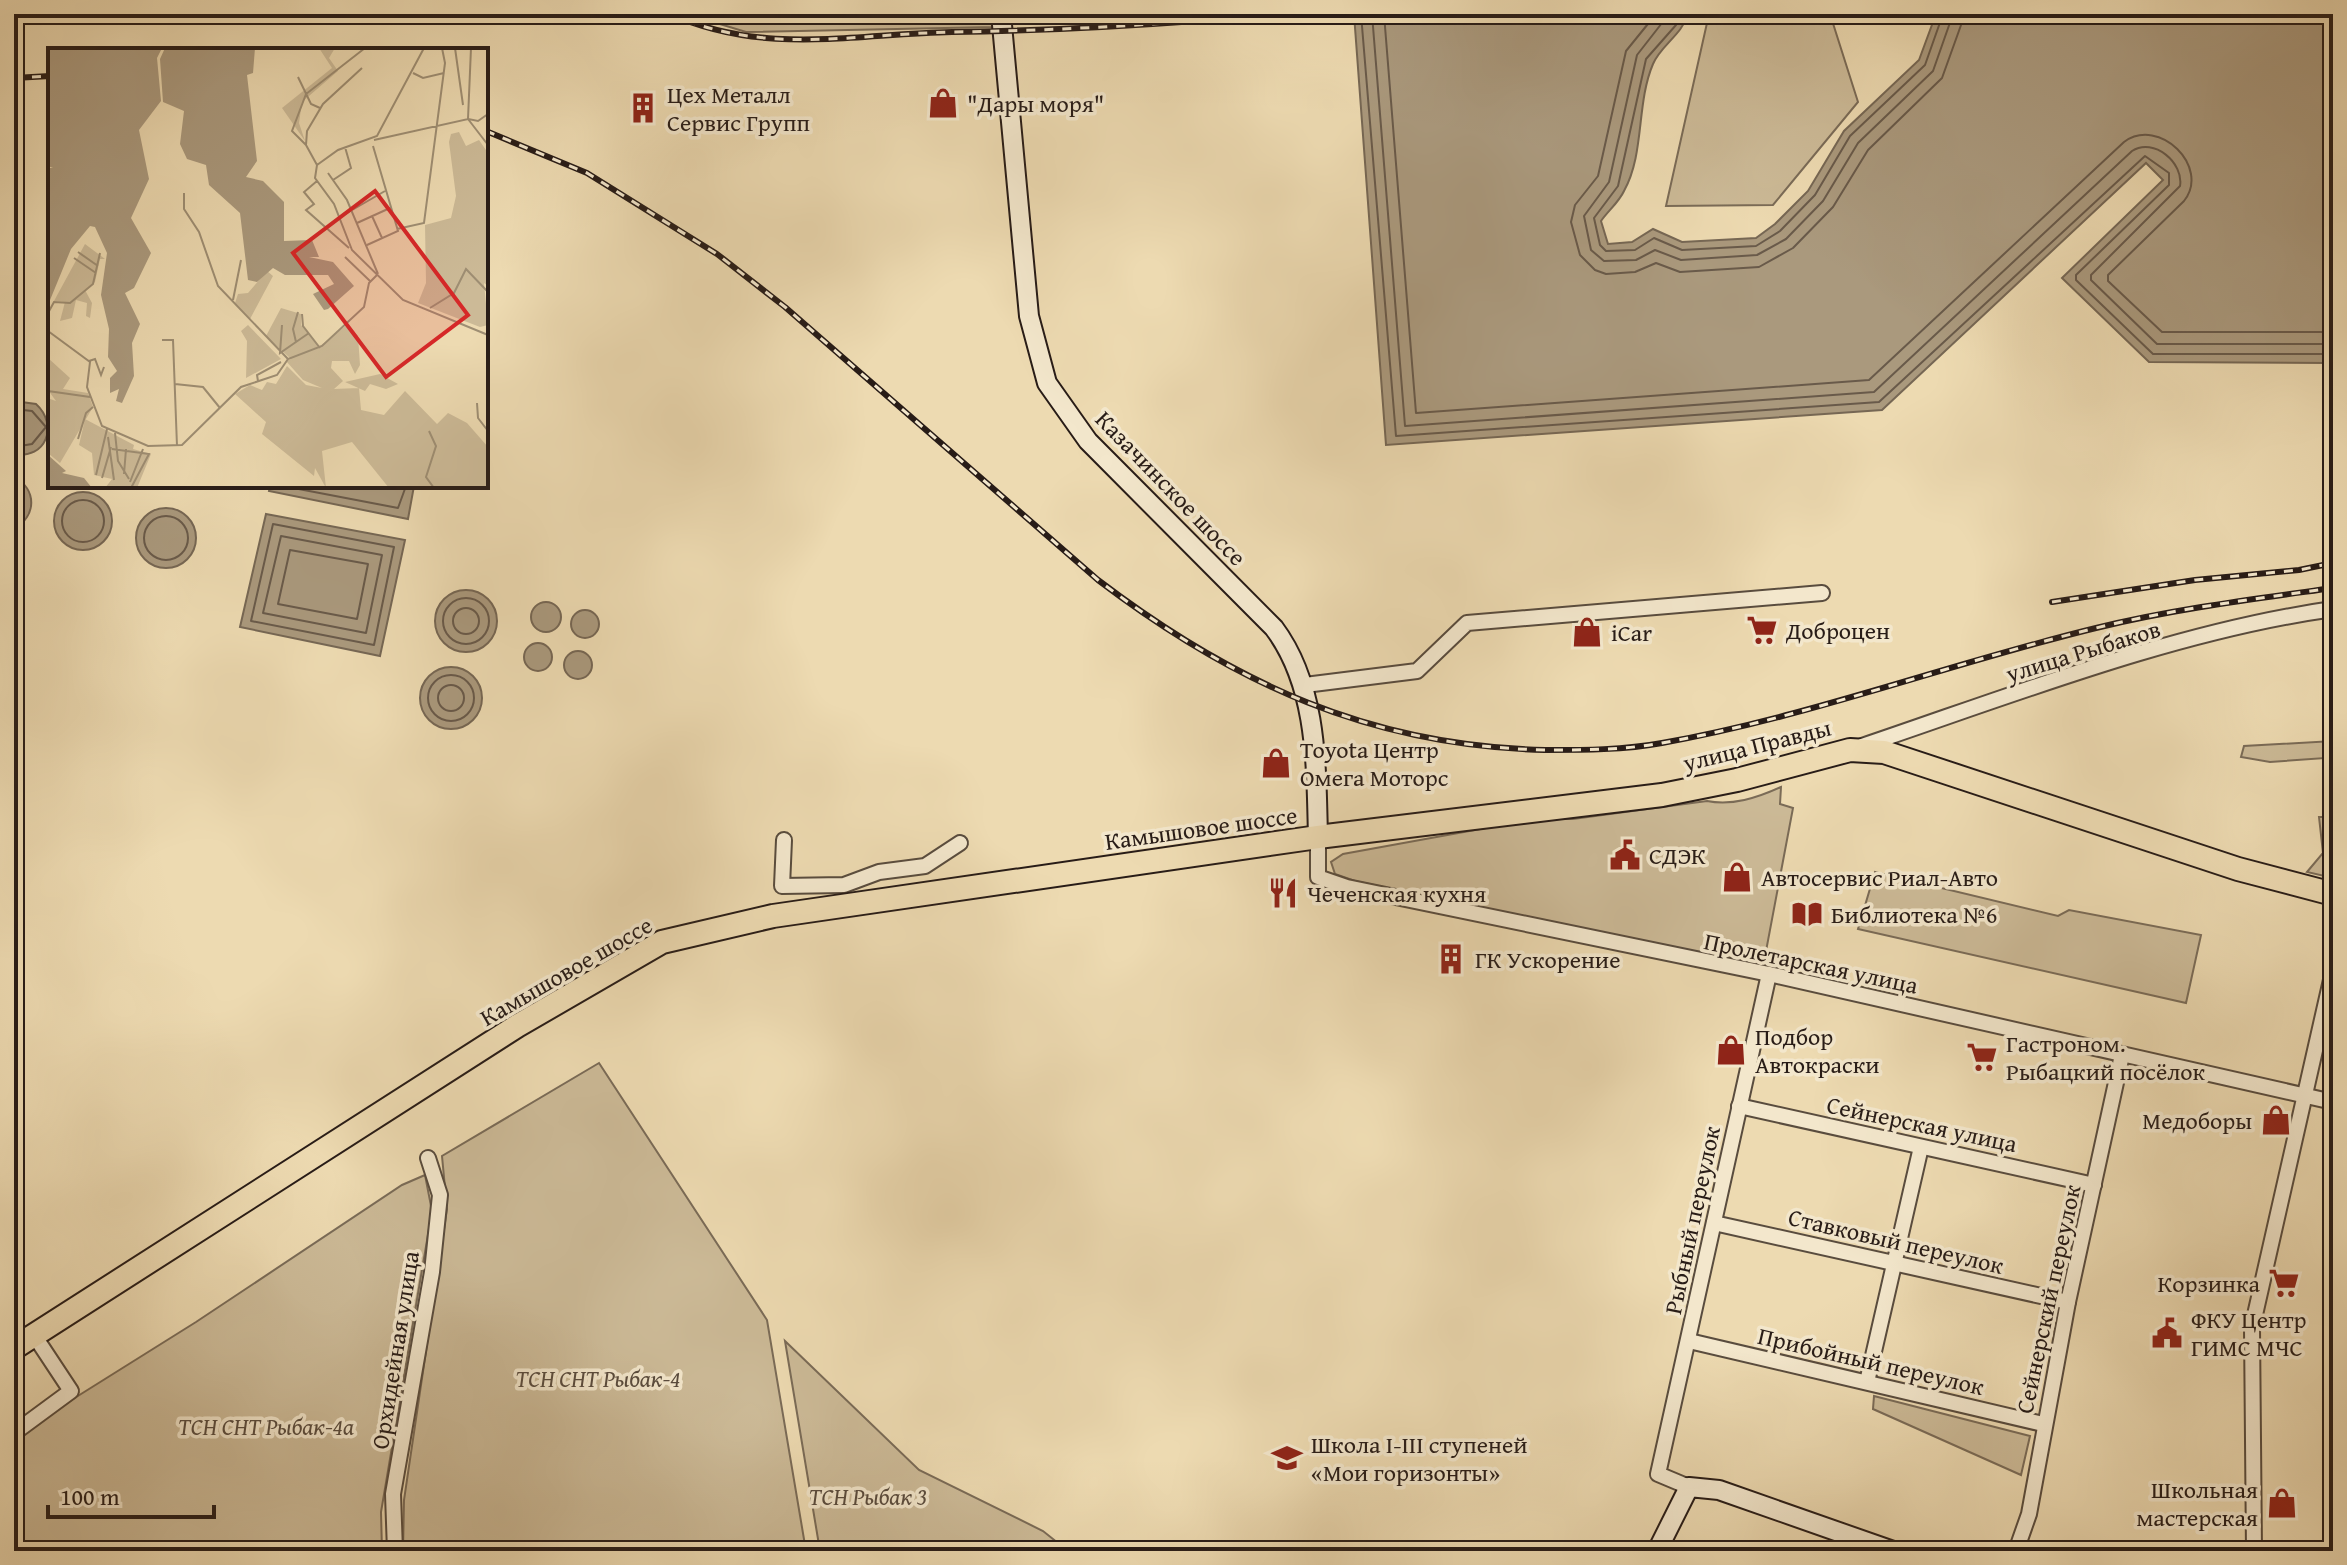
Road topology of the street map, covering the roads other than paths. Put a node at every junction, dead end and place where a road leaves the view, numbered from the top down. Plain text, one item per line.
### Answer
1 (1001, 14) edge
2 (1822, 593) dead end
3 (2333, 609) edge
4 (1305, 685) junction
5 (1850, 750) junction
6 (1318, 837) junction
7 (784, 840) dead end
8 (960, 843) dead end
9 (2333, 894) edge
10 (2333, 971) edge
11 (1769, 974) junction
12 (2122, 1055) junction
13 (2303, 1095) junction
14 (2333, 1102) edge
15 (1739, 1106) junction
16 (1921, 1147) junction
17 (428, 1158) dead end
18 (2094, 1185) junction
19 (1714, 1223) junction
20 (1894, 1262) junction
21 (2068, 1302) junction
22 (34, 1335) junction
23 (1689, 1341) junction
24 (14, 1348) edge
25 (1867, 1382) junction
26 (2043, 1424) junction
27 (14, 1433) edge
28 (1689, 1487) junction
29 (395, 1551) edge
30 (1657, 1551) edge
31 (1893, 1551) edge
32 (2016, 1551) edge
33 (2254, 1551) edge

1 - 4 main road, Казачинское шоссе
2 - 4 street
3 - 5 street, улица Рыбаков
4 - 6 main road, Казачинское шоссе
5 - 6 main road, улица Правды
5 - 9 main road, улица Правды
6 - 11 street, Пролетарская улица
6 - 22 main road, Камышовое шоссе
7 - 8 street
10 - 13 street
11 - 12 street, Пролетарская улица
11 - 15 street, Рыбный переулок
12 - 13 street, Пролетарская улица
12 - 18 street, Сейнерский переулок
13 - 14 street, Пролетарская улица
13 - 33 street
15 - 16 street, Сейнерская улица
15 - 19 street, Рыбный переулок
16 - 18 street, Сейнерская улица
16 - 20 street
17 - 29 street, Орхидейная улица
18 - 21 street, Сейнерский переулок
19 - 20 street, Ставковый переулок
19 - 23 street, Рыбный переулок
20 - 21 street, Ставковый переулок
20 - 25 street
21 - 26 street, Сейнерский переулок
22 - 24 main road, Камышовое шоссе
22 - 27 street
23 - 25 street, Прибойный переулок
23 - 28 street, Рыбный переулок
25 - 26 street, Прибойный переулок
26 - 32 street, Сейнерский переулок
28 - 30 main road
28 - 31 main road

